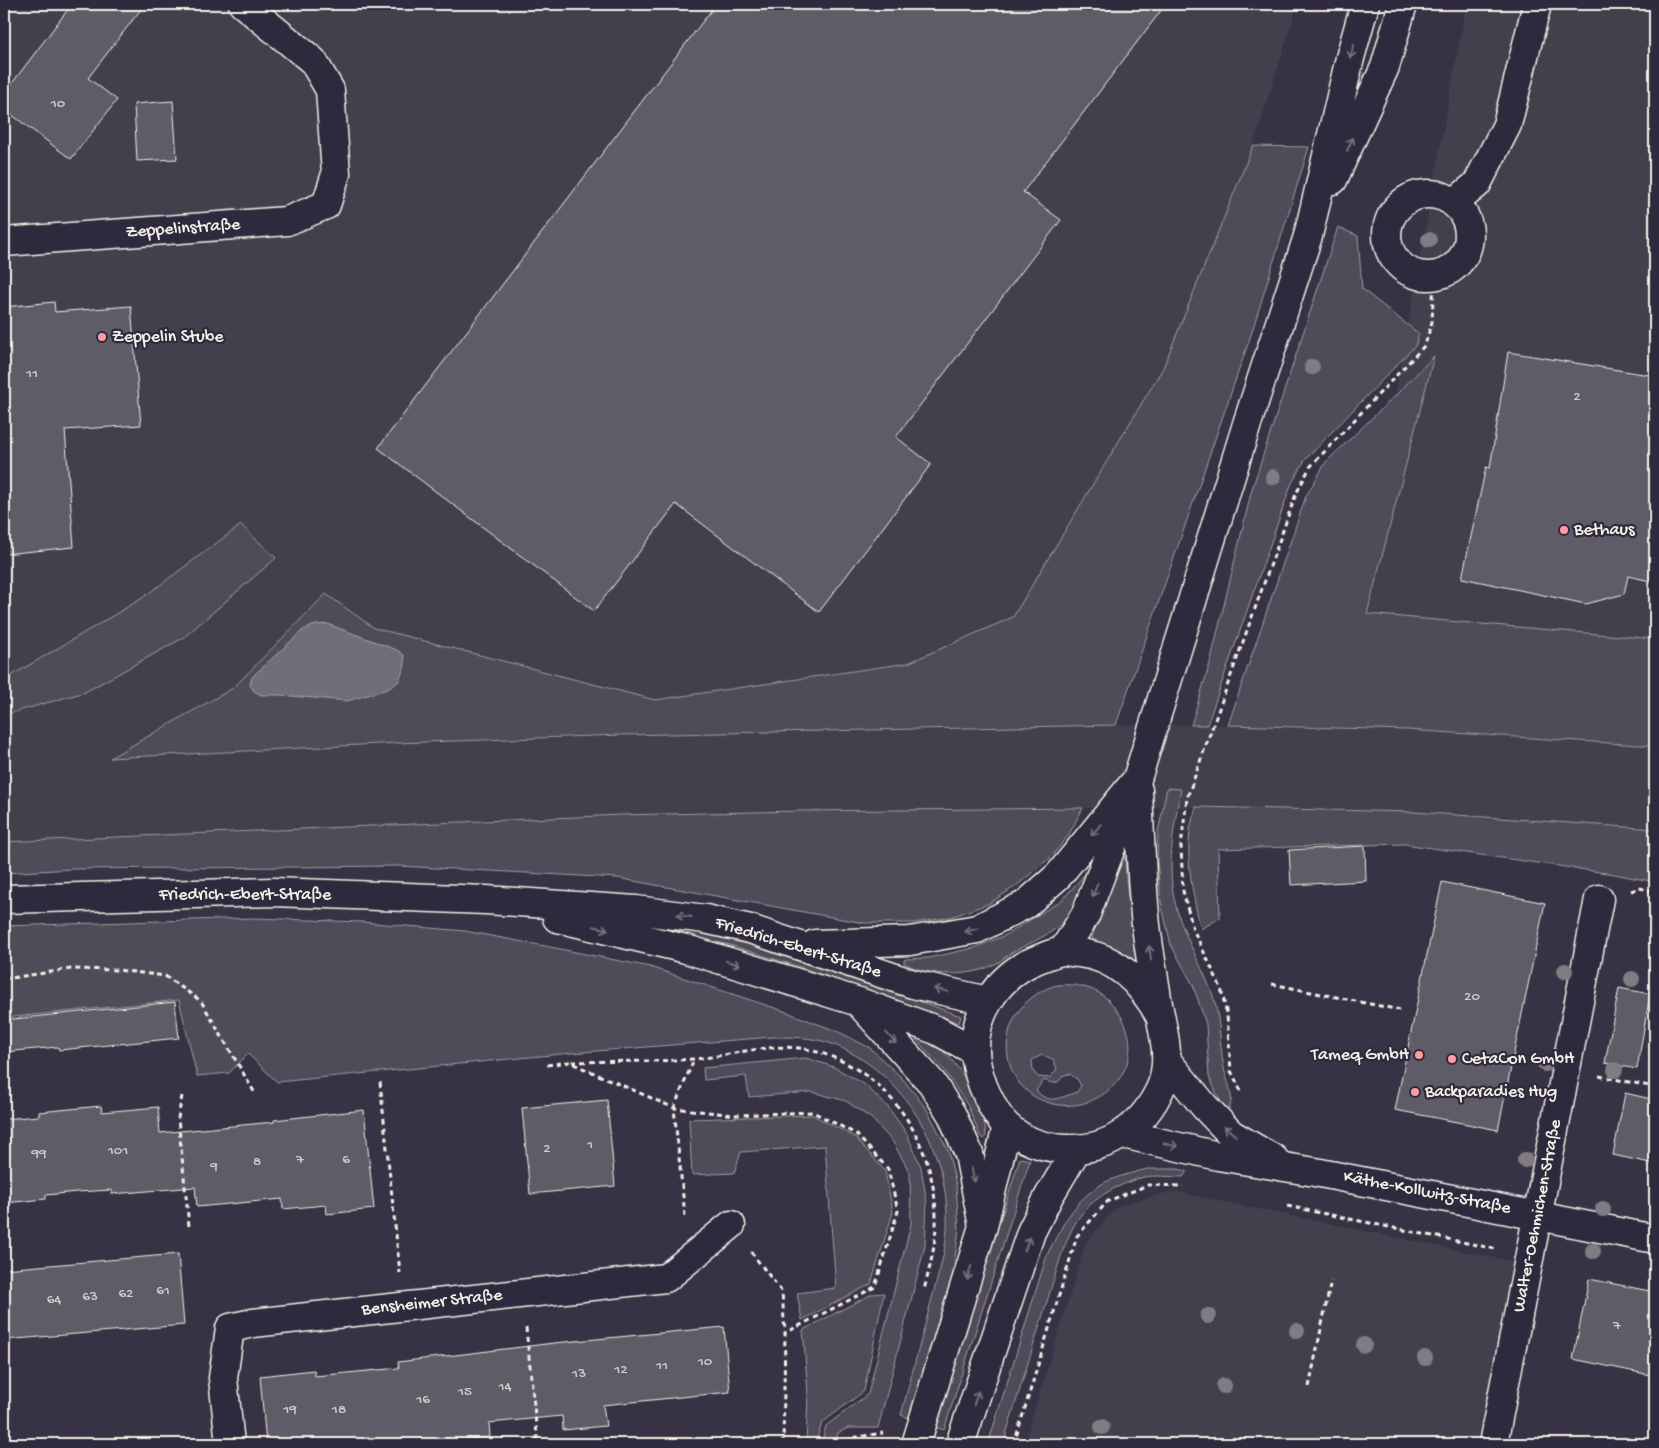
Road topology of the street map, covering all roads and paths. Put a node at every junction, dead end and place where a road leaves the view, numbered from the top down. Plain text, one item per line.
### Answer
1 (243, 4) edge
2 (1365, 4) edge
3 (1403, 4) edge
4 (1537, 4) edge
5 (1454, 203) junction
6 (1308, 236) junction
7 (4, 242) edge
8 (1434, 277) junction
9 (1137, 778) junction
10 (4, 899) edge
11 (1600, 899) dead end
12 (486, 900) junction
13 (799, 945) junction
14 (1063, 951) junction
15 (4, 979) edge
16 (1272, 984) dead end
17 (988, 1001) junction
18 (859, 1002) junction
19 (1400, 1010) dead end
20 (1161, 1018) junction
21 (975, 1051) junction
22 (694, 1059) junction
23 (1166, 1061) junction
24 (569, 1062) junction
25 (546, 1065) dead end
26 (1566, 1069) junction
27 (380, 1082) dead end
28 (1655, 1088) edge
29 (182, 1096) dead end
30 (256, 1096) dead end
31 (1244, 1098) dead end
32 (674, 1108) junction
33 (1007, 1126) junction
34 (1123, 1134) junction
35 (1077, 1149) junction
36 (1286, 1166) junction
37 (1190, 1186) dead end
38 (1283, 1205) dead end
39 (1538, 1215) junction
40 (190, 1226) dead end
41 (730, 1226) joint
42 (983, 1226) junction
43 (1655, 1239) edge
44 (1531, 1253) junction
45 (689, 1260) junction
46 (1331, 1281) dead end
47 (523, 1293) junction
48 (923, 1294) dead end
49 (403, 1305) junction
50 (785, 1333) junction
51 (1309, 1387) dead end
52 (885, 1433) dead end
53 (4, 1435) edge
54 (223, 1443) edge
55 (4, 1444) edge
56 (538, 1444) edge
57 (783, 1444) edge
58 (849, 1444) edge
59 (916, 1444) edge
60 (960, 1444) edge
61 (1014, 1444) edge
62 (1492, 1444) edge

1 - 7 street, Zeppelinstraße
2 -> 6 street
6 -> 3 street
4 - 5 street
5 - 8 street
5 - 8 street
6 - 9 street
8 - 31 path
9 -> 13 street
9 -> 14 street
20 -> 9 street
10 - 12 street, Friedrich-Ebert-Straße
11 - 26 street, Walter-Oehmichen-Straße
13 -> 12 street, Friedrich-Ebert-Straße
12 -> 18 street, Friedrich-Ebert-Straße
17 -> 13 street, Friedrich-Ebert-Straße
14 - 17 street
14 - 20 street
15 - 30 path
16 - 19 path
17 - 21 street
18 - 21 street, Friedrich-Ebert-Straße
18 -> 42 street
20 - 23 street
21 - 33 street
22 - 24 path
22 - 32 path
22 - 48 path
23 - 34 street
36 -> 23 street, Käthe-Kollwitz-Straße
24 - 25 path
24 - 32 path
26 - 28 path
26 - 39 street, Walter-Oehmichen-Straße
27 - 49 path
29 - 40 path
32 - 45 path
32 - 50 path
33 - 35 street
33 - 42 street
34 - 35 street
34 -> 36 street, Käthe-Kollwitz-Straße
60 -> 35 street
36 - 39 street, Käthe-Kollwitz-Straße
37 - 61 path
38 - 44 path
39 - 43 street, Käthe-Kollwitz-Straße
39 - 44 street, Walter-Oehmichen-Straße
41 - 45 street, Bensheimer Straße
41 - 50 path
42 -> 59 street
44 - 62 street, Walter-Oehmichen-Straße
45 - 47 street, Bensheimer Straße
46 - 51 path
47 - 49 street, Bensheimer Straße
47 - 56 path
49 - 54 street, Bensheimer Straße
50 - 57 path
52 - 58 path
53 - 55 path

